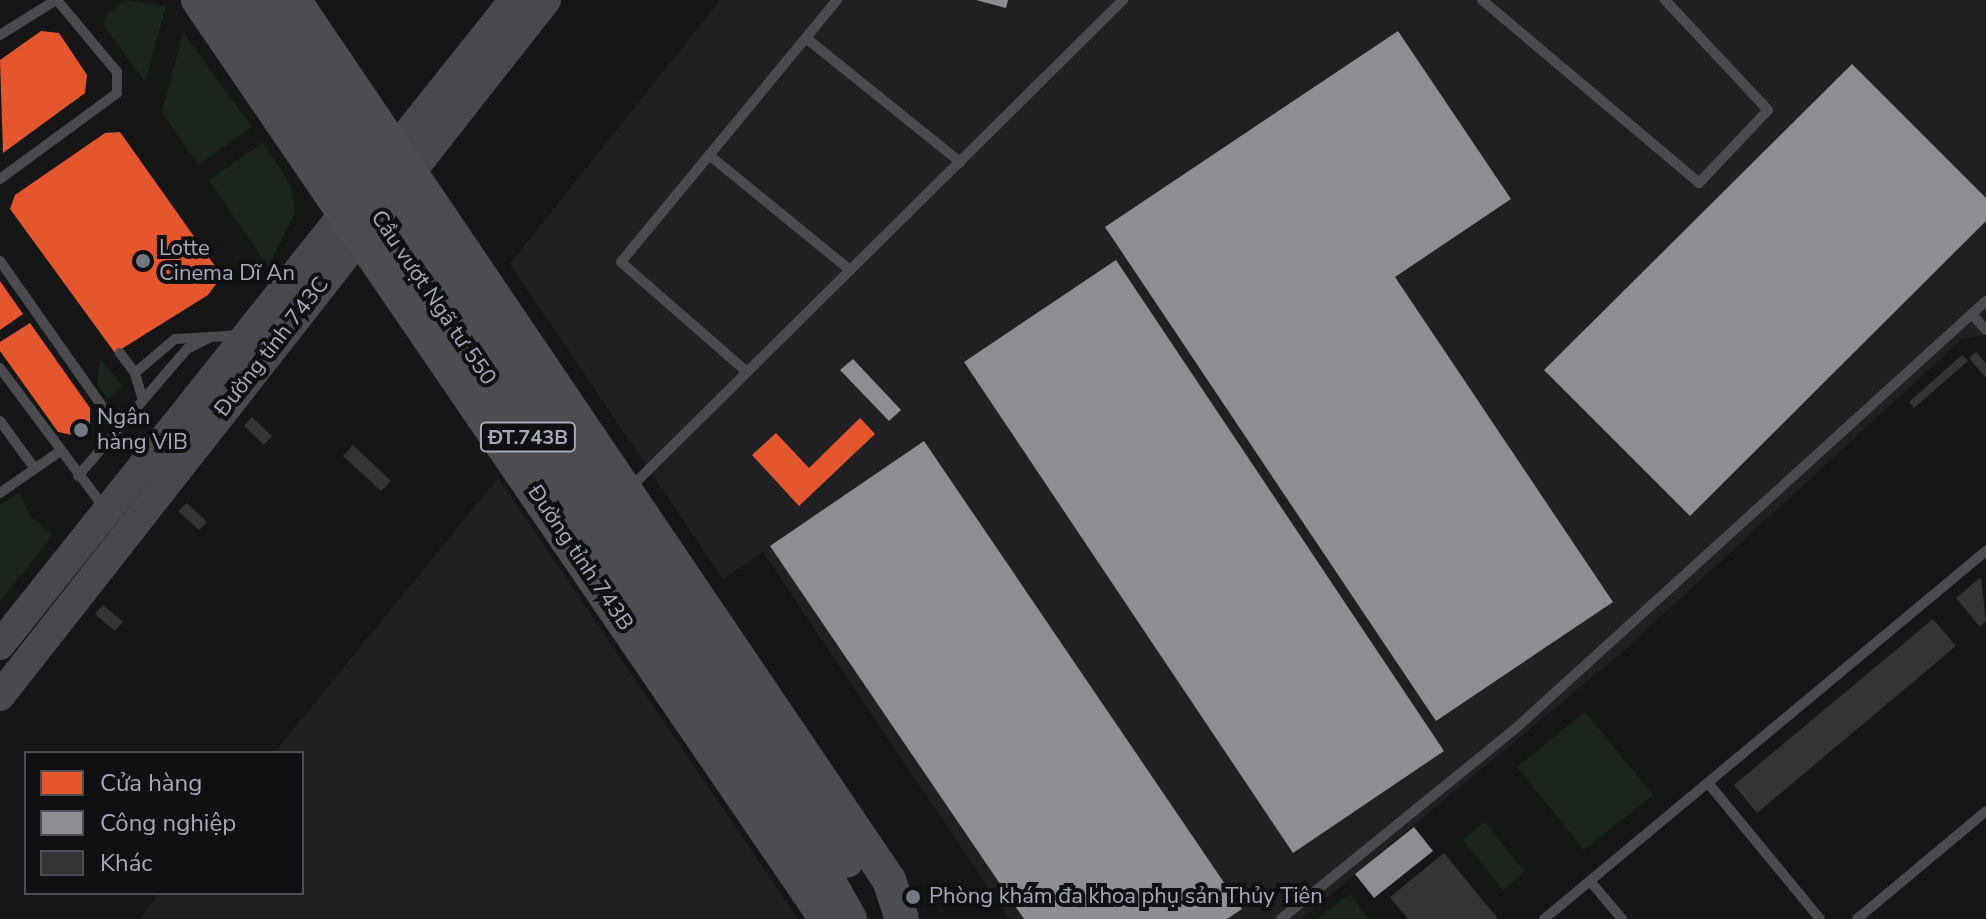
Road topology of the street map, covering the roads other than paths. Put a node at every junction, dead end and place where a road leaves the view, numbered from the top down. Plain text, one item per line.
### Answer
1 (56, 0) edge
2 (198, 0) edge
3 (231, 0) edge
4 (263, 0) edge
5 (294, 0) edge
6 (514, 0) edge
7 (546, 0) edge
8 (837, 0) edge
9 (1123, 0) edge
10 (1482, 0) edge
11 (1665, 0) edge
12 (0, 35) edge
13 (806, 38) junction
14 (709, 155) junction
15 (405, 160) junction
16 (960, 162) junction
17 (0, 179) edge
18 (351, 224) junction
19 (0, 261) edge
20 (850, 270) junction
21 (1986, 301) edge
22 (1972, 314) junction
23 (1986, 330) edge
24 (246, 336) junction
25 (211, 337) junction
26 (120, 353) dead end
27 (0, 368) edge
28 (747, 372) junction
29 (135, 373) junction
30 (143, 400) junction
31 (0, 421) edge
32 (118, 429) junction
33 (59, 452) junction
34 (35, 469) junction
35 (78, 476) junction
36 (626, 491) junction
37 (0, 493) edge
38 (118, 520) junction
39 (1986, 551) edge
40 (0, 645) edge
41 (0, 696) edge
42 (1708, 783) junction
43 (1986, 811) edge
44 (836, 867) junction
45 (1590, 881) junction
46 (899, 914) edge
47 (826, 919) edge
48 (850, 919) edge
49 (1281, 919) edge
50 (1544, 919) edge
51 (1622, 919) edge
52 (1820, 919) edge
53 (1857, 919) edge

1 - 12 lane
1 - 17 lane
2 - 18 main road, Đường tỉnh 743B / ĐT.743B
3 - 44 main road, Cầu vượt Ngã tư 550 / ĐT.743B, bridge
4 - 44 main road, Cầu vượt Ngã tư 550 / ĐT.743B, bridge
5 - 15 main road, ĐT.743B
6 - 15 main road, Đường tỉnh 743C
7 - 15 main road, Đường tỉnh 743C
8 - 13 lane
9 - 16 lane
10 - 11 lane
13 - 14 lane
13 - 16 lane
14 - 20 lane
14 - 28 lane
15 - 18 main road, Đường tỉnh 743C
15 - 36 main road, ĐT.743B
16 - 20 lane
18 - 24 main road, Đường tỉnh 743C
18 - 38 main road, Đường tỉnh 743C
18 - 47 main road, Đường tỉnh 743B / ĐT.743B
19 - 32 lane
20 - 28 lane
21 - 22 lane
22 - 23 lane
22 - 49 lane
24 - 25 lane
24 - 38 main road, Đường tỉnh 743C
25 - 29 lane
25 - 30 lane
26 - 29 lane
27 - 33 lane
28 - 36 lane
29 - 30 lane
30 - 32 lane
31 - 34 lane
32 - 35 lane
33 - 34 lane
33 - 35 lane
34 - 37 lane
35 - 38 lane
36 - 46 main road, ĐT.743B
38 - 40 main road, Đường tỉnh 743C
38 - 41 main road, Đường tỉnh 743C
39 - 42 lane
42 - 45 lane
42 - 52 lane
43 - 53 lane
44 - 46 main road, ĐT.743B
44 - 48 main road, ĐT.743B
45 - 50 lane
45 - 51 lane

